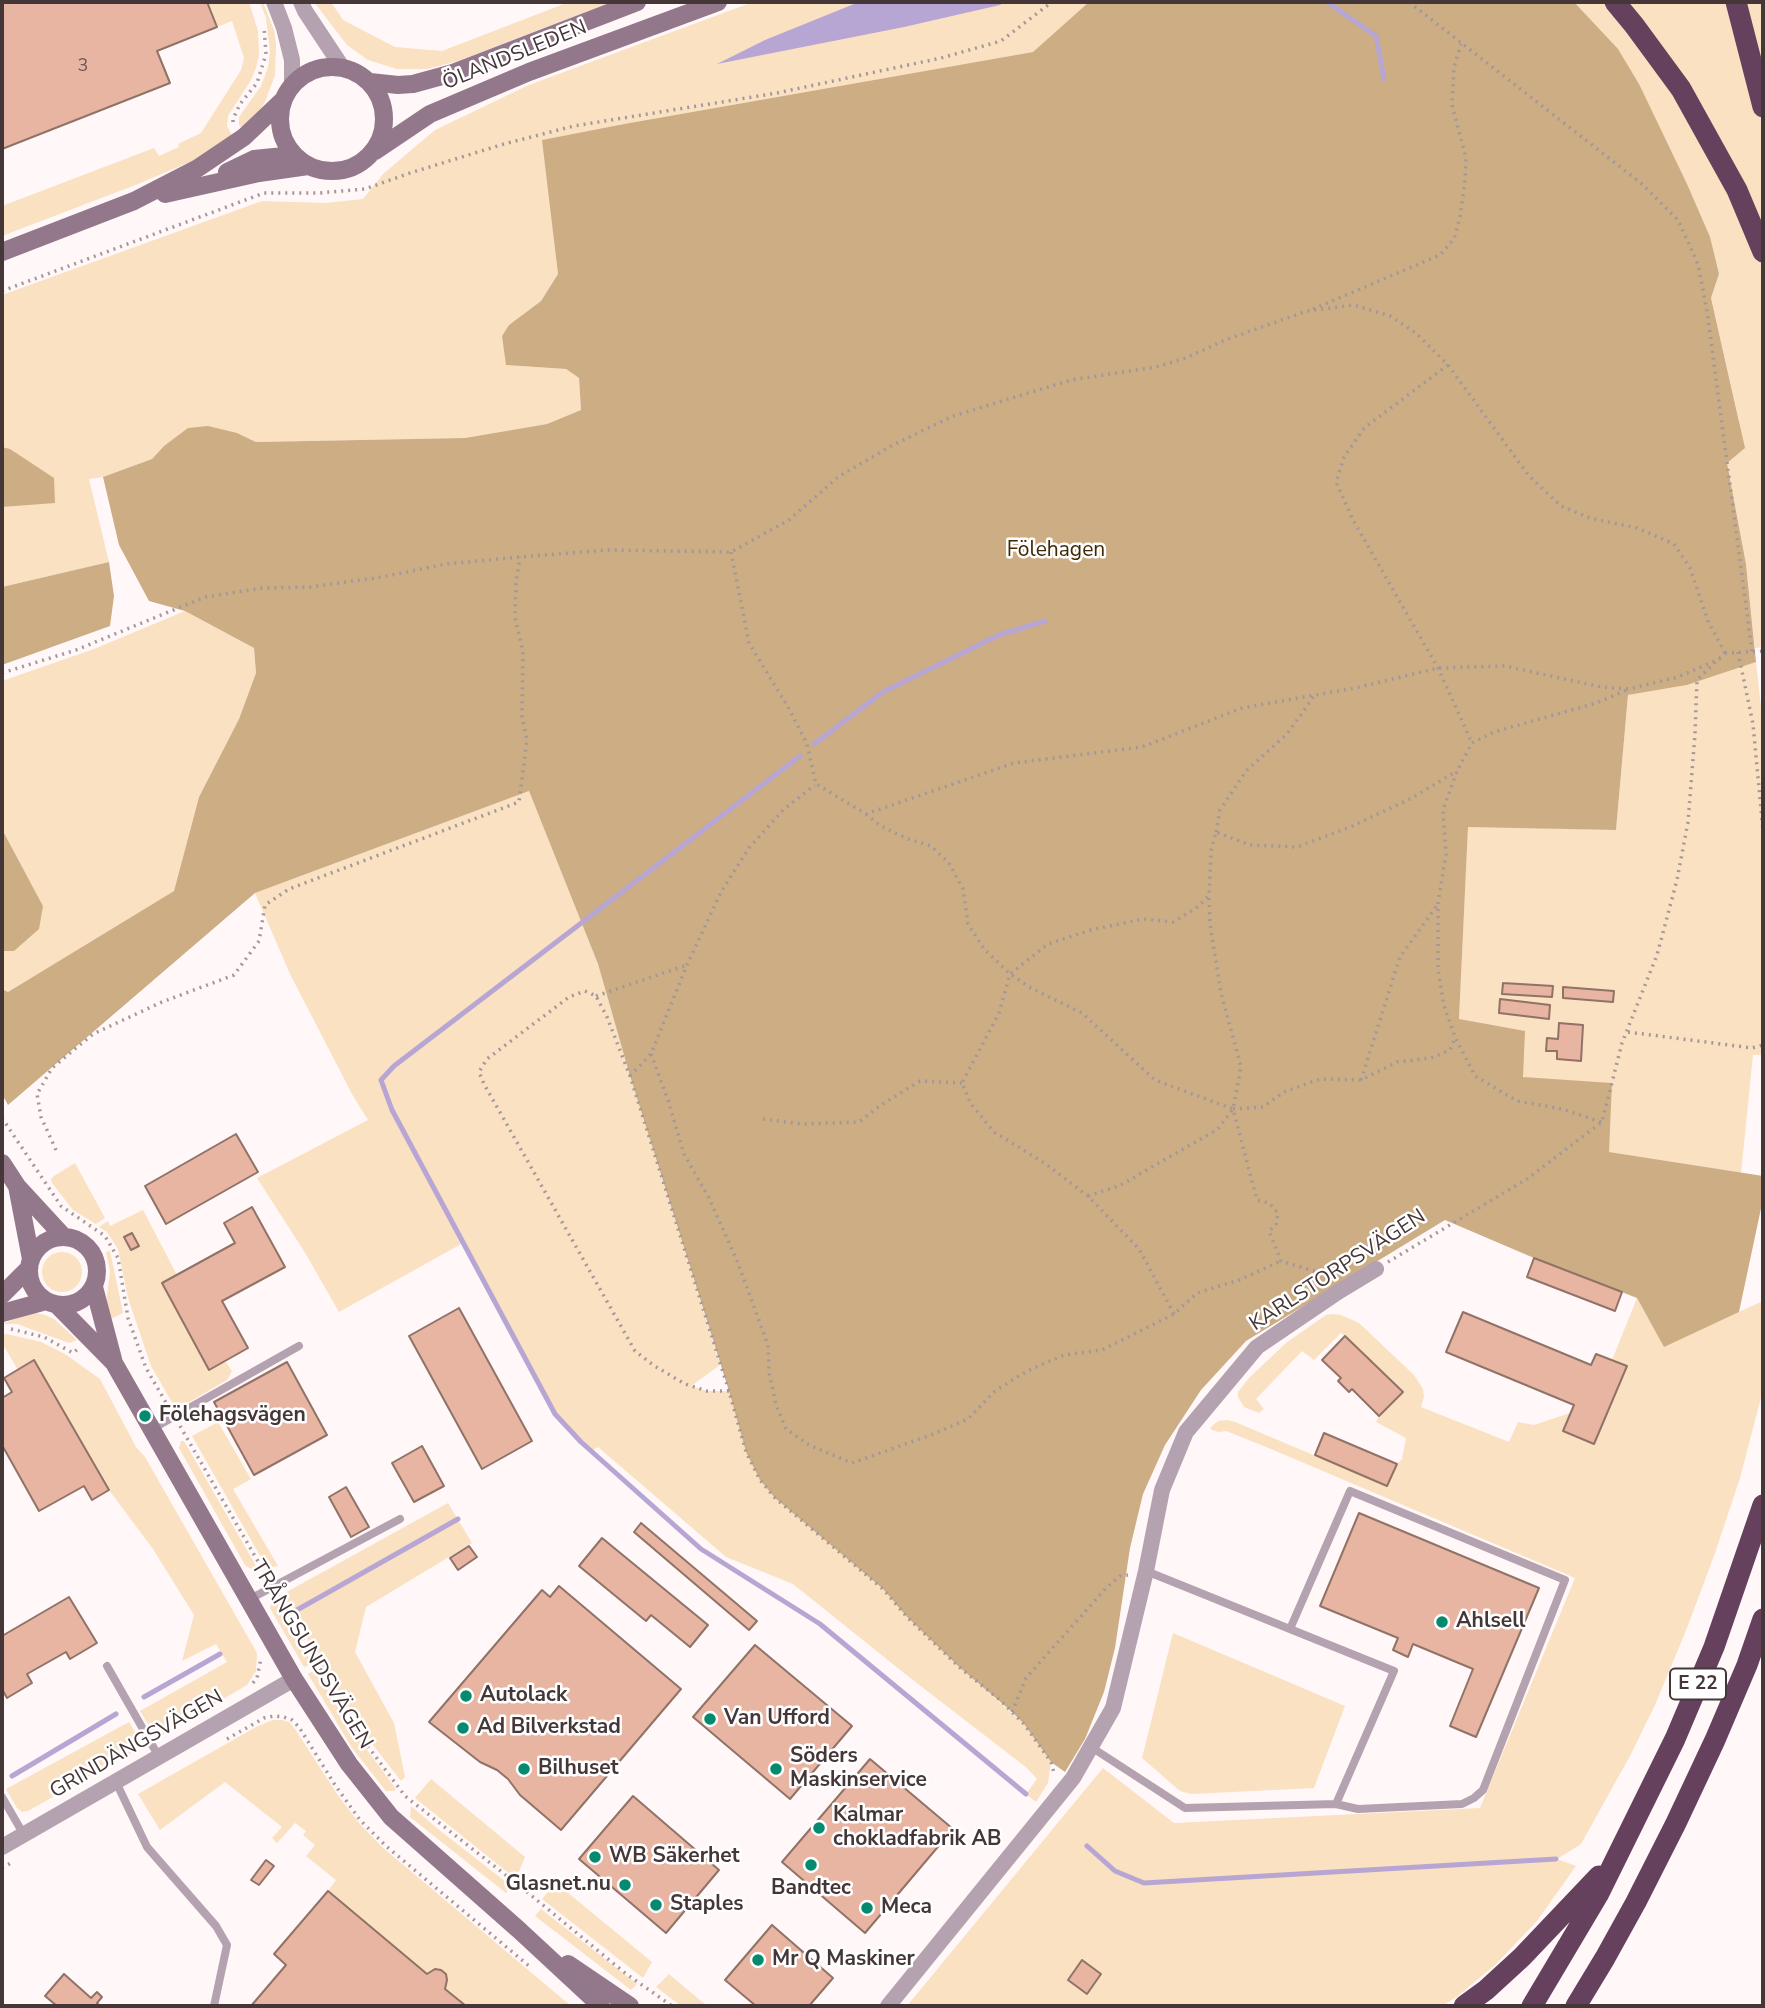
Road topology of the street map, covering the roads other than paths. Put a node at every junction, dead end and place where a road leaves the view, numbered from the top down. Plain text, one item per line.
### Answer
1 (274, 2) edge
2 (301, 2) edge
3 (637, 2) edge
4 (718, 2) edge
5 (1615, 2) edge
6 (1736, 2) edge
7 (342, 67) junction
8 (370, 82) junction
9 (288, 93) junction
10 (1763, 107) edge
11 (375, 150) junction
12 (294, 155) junction
13 (309, 166) junction
14 (201, 184) junction
15 (134, 201) junction
16 (1763, 252) edge
17 (2, 253) edge
18 (2, 1163) edge
19 (17, 1186) junction
20 (64, 1237) junction
21 (30, 1263) junction
22 (1376, 1269) road end
23 (94, 1287) junction
24 (2, 1295) edge
25 (52, 1303) junction
26 (2, 1313) edge
27 (299, 1346) dead end
28 (114, 1363) junction
29 (152, 1429) junction
30 (1763, 1505) edge
31 (400, 1519) dead end
32 (1146, 1571) junction
33 (250, 1599) junction
34 (1763, 1619) edge
35 (1290, 1629) junction
36 (107, 1666) dead end
37 (294, 1679) junction
38 (1091, 1747) junction
39 (159, 1757) junction
40 (116, 1782) junction
41 (2, 1797) edge
42 (1336, 1804) junction
43 (24, 1835) junction
44 (2, 1847) edge
45 (1618, 1857) junction
46 (519, 1930) junction
47 (1605, 1958) junction
48 (214, 2006) edge
49 (601, 2006) edge
50 (630, 2006) edge
51 (888, 2006) edge
52 (1464, 2006) edge
53 (1532, 2006) edge
54 (1576, 2006) edge
55 (1586, 2006) edge

1 - 9 street
2 - 7 street
3 - 8 main road, ÖLANDSLEDEN
4 - 11 main road, ÖLANDSLEDEN
5 - 16 highway
6 - 10 highway
7 - 8 main road, ÖLANDSLEDEN
7 - 9 main road, ÖLANDSLEDEN
8 - 11 main road
9 - 12 main road
9 - 15 main road, ÖLANDSLEDEN
11 - 13 main road, ÖLANDSLEDEN
12 - 13 main road, ÖLANDSLEDEN
12 - 14 main road, ÖLANDSLEDEN
13 - 14 main road, ÖLANDSLEDEN
14 - 15 main road, ÖLANDSLEDEN
15 - 17 main road, ÖLANDSLEDEN
18 - 19 main road
19 - 20 main road
19 - 21 main road
20 - 21 main road
20 - 23 main road
21 - 24 main road
21 - 25 main road
22 - 32 street, KARLSTORPSVÄGEN
23 - 25 main road
23 - 28 main road, TRÅNGSUNDSVÄGEN
25 - 26 main road
25 - 28 main road, TRÅNGSUNDSVÄGEN
27 - 29 lane
28 - 29 main road, TRÅNGSUNDSVÄGEN
29 - 33 main road, TRÅNGSUNDSVÄGEN
30 - 45 highway, E 22
31 - 33 lane
32 - 35 lane
32 - 38 street, KARLSTORPSVÄGEN
33 - 37 main road, TRÅNGSUNDSVÄGEN
34 - 47 highway, E 22
35 - 42 lane
35 - 42 lane
36 - 39 lane
37 - 39 street, GRINDÄNGSVÄGEN
37 - 46 main road, TRÅNGSUNDSVÄGEN
38 - 42 lane
38 - 51 street, KARLSTORPSVÄGEN
39 - 40 street, GRINDÄNGSVÄGEN
40 - 43 street, GRINDÄNGSVÄGEN
40 - 48 lane
41 - 43 lane
43 - 44 street, GRINDÄNGSVÄGEN
45 - 52 highway
45 - 53 highway, E 22
46 - 49 main road, TRÅNGSUNDSVÄGEN
46 - 50 main road, TRÅNGSUNDSVÄGEN
47 - 54 highway, E 22
47 - 55 highway

